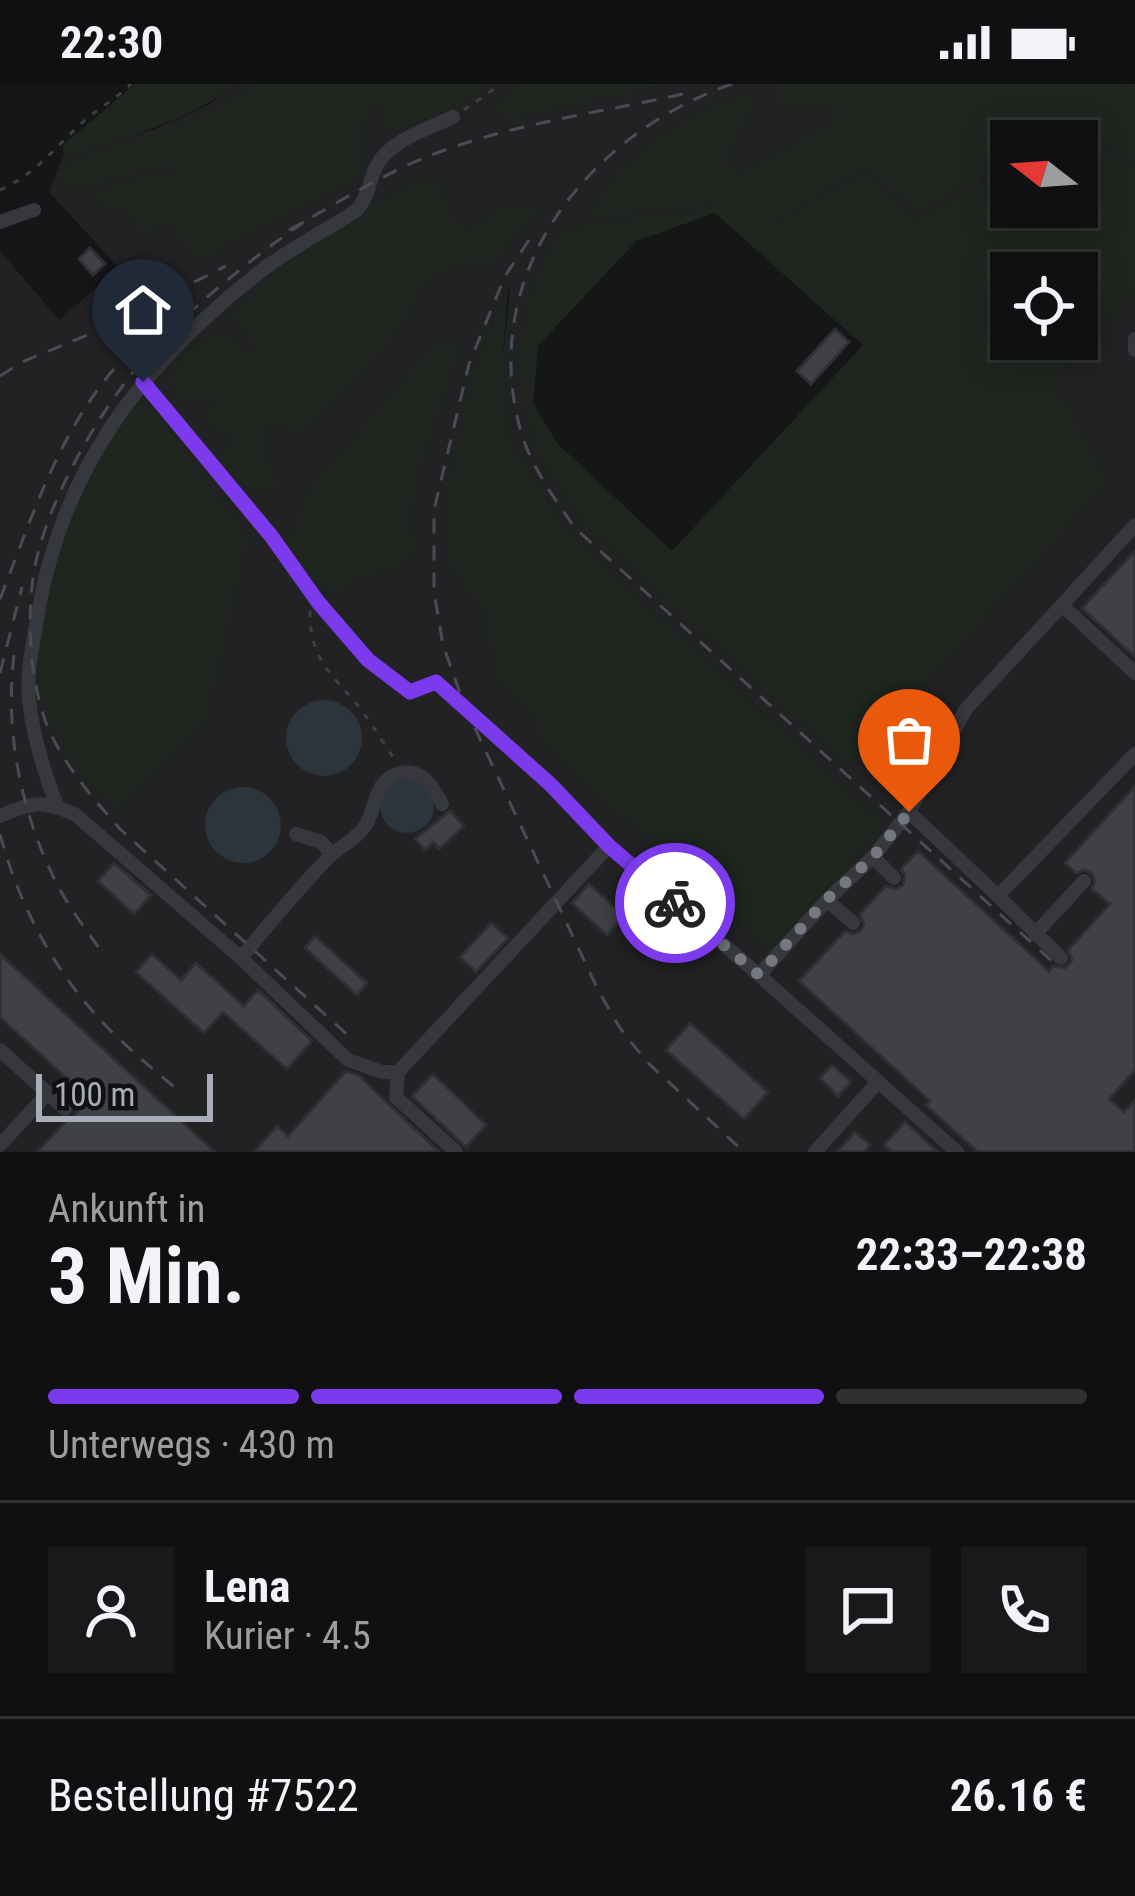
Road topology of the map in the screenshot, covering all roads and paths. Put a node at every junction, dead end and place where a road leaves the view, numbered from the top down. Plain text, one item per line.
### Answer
1 (131, 84) edge
2 (501, 84) edge
3 (453, 117) joint
4 (0, 190) edge
5 (34, 210) dead end
6 (0, 222) edge
7 (1135, 339) edge
8 (1135, 350) edge
9 (143, 382) junction
10 (1135, 525) edge
11 (311, 600) dead end
12 (1062, 605) junction
13 (1135, 673) edge
14 (1135, 754) edge
15 (403, 772) junction
16 (442, 803) dead end
17 (57, 806) junction
18 (909, 812) junction
19 (0, 816) edge
20 (296, 834) dead end
21 (609, 846) junction
22 (332, 854) junction
23 (873, 857) junction
24 (893, 878) dead end
25 (1084, 881) dead end
26 (998, 896) junction
27 (826, 900) junction
28 (853, 923) dead end
29 (1035, 934) junction
30 (241, 958) junction
31 (1061, 958) dead end
32 (759, 975) junction
33 (0, 1050) edge
34 (390, 1072) junction
35 (878, 1082) junction
36 (371, 1086) dead end
37 (48, 1093) junction
38 (65, 1108) dead end
39 (0, 1145) edge
40 (456, 1152) edge
41 (815, 1152) edge
42 (957, 1152) edge

1 - 4 path
2 - 3 path
3 - 9 lane
5 - 6 lane
7 - 8 lane
9 - 17 lane
9 - 21 lane
10 - 12 lane
11 - 15 path
12 - 13 lane
12 - 18 lane
14 - 26 lane
15 - 16 lane
15 - 22 lane
17 - 19 lane
17 - 30 lane
18 - 23 lane
18 - 26 lane
20 - 22 lane
21 - 32 lane
21 - 34 lane
22 - 30 lane
23 - 24 lane
23 - 27 lane
25 - 29 lane
26 - 29 lane
27 - 28 lane
27 - 32 lane
29 - 31 lane
30 - 34 lane
32 - 35 lane
33 - 37 lane
34 - 36 lane
34 - 40 lane
35 - 41 lane
35 - 42 lane
37 - 38 lane
37 - 39 lane

